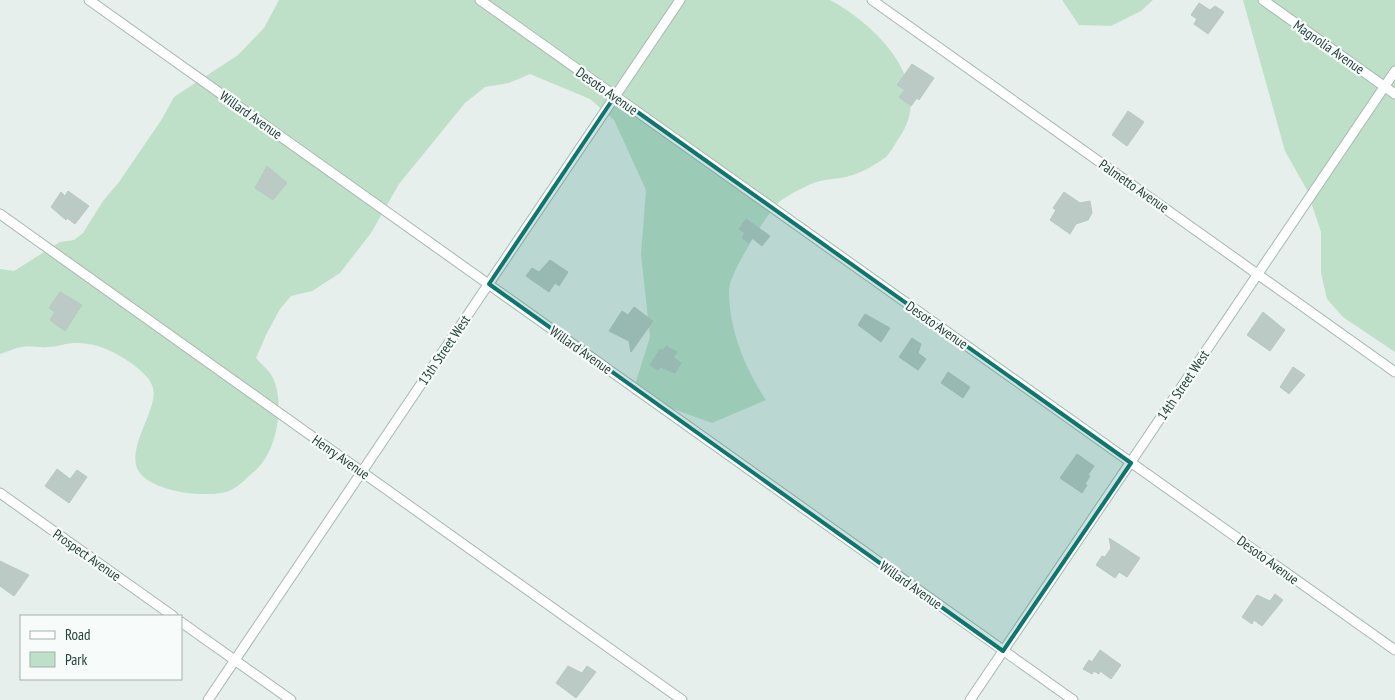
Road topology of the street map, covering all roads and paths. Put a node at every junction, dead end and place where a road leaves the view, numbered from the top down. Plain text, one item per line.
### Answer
1 (89, 0) edge
2 (480, 0) edge
3 (680, 0) edge
4 (872, 0) edge
5 (1263, 0) edge
6 (1395, 71) edge
7 (1384, 86) junction
8 (1395, 94) edge
9 (615, 96) junction
10 (0, 214) edge
11 (1258, 275) junction
12 (489, 284) junction
13 (1395, 372) edge
14 (1131, 463) junction
15 (362, 472) junction
16 (0, 493) edge
17 (172, 615) edge
18 (182, 623) edge
19 (1395, 650) edge
20 (1003, 651) junction
21 (235, 660) junction
22 (208, 700) edge
23 (291, 700) edge
24 (682, 700) edge
25 (970, 700) edge
26 (1073, 700) edge

1 - 12 street, Willard Avenue
2 - 9 street, Desoto Avenue
3 - 9 street, 13th Street West
4 - 11 street, Palmetto Avenue
5 - 7 street, Magnolia Avenue
6 - 7 street, 14th Street West
7 - 8 street, Magnolia Avenue
7 - 11 street, 14th Street West
9 - 12 street, 13th Street West
9 - 14 street, Desoto Avenue
10 - 15 street, Henry Avenue
11 - 13 street, Palmetto Avenue
11 - 14 street, 14th Street West
12 - 15 street, 13th Street West
12 - 20 street, Willard Avenue
14 - 19 street, Desoto Avenue
14 - 20 street, 14th Street West
15 - 21 street, 13th Street West
15 - 24 street, Henry Avenue
16 - 17 street, Prospect Avenue
18 - 21 street
20 - 25 street, 14th Street West
20 - 26 street, Willard Avenue
21 - 22 street, 13th Street West
21 - 23 street

